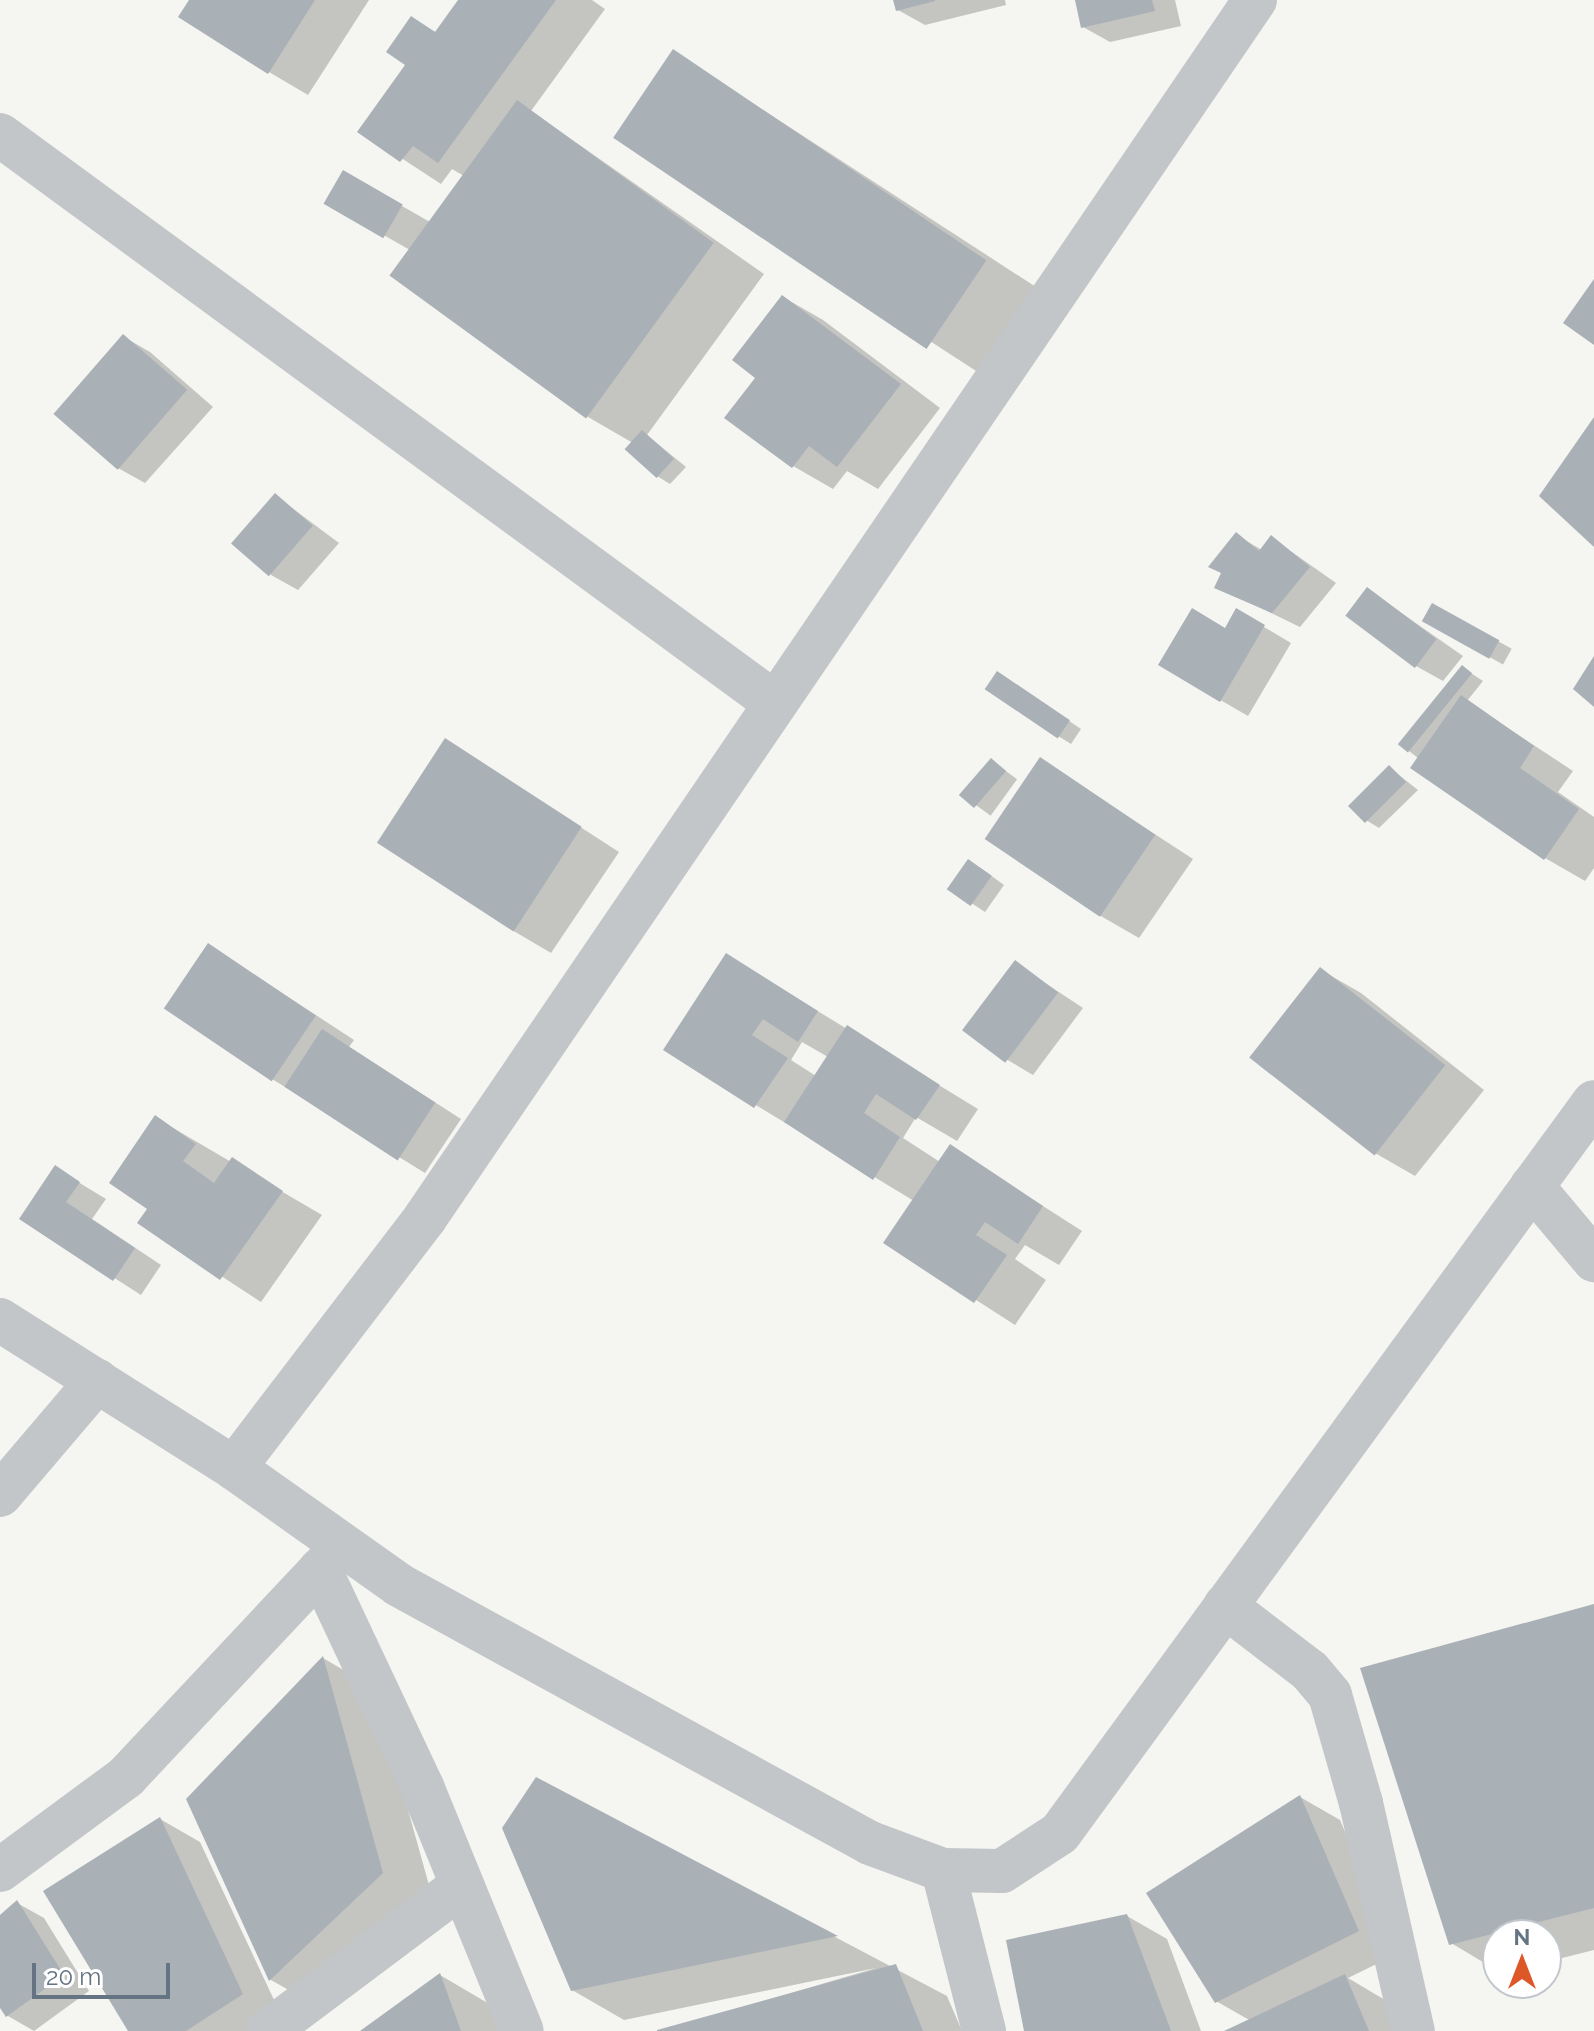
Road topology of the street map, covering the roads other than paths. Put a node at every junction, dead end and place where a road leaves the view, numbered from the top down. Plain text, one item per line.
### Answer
1 (1255, 0) edge
2 (0, 135) edge
3 (775, 703) junction
4 (1594, 1102) edge
5 (1532, 1186) junction
6 (1594, 1260) edge
7 (0, 1320) edge
8 (97, 1381) junction
9 (234, 1468) junction
10 (0, 1495) edge
11 (332, 1557) junction
12 (1225, 1606) junction
13 (0, 1870) edge
14 (943, 1870) junction
15 (461, 1886) junction
16 (268, 2031) edge
17 (522, 2031) edge
18 (984, 2031) edge
19 (1413, 2031) edge

1 - 3 street
2 - 3 street
3 - 9 street
4 - 5 street
5 - 6 street
5 - 12 street
7 - 8 street
8 - 9 street
8 - 10 street
9 - 11 street
11 - 13 street
11 - 14 street
11 - 15 street
12 - 14 street
12 - 19 street
14 - 18 street
15 - 16 street
15 - 17 street

